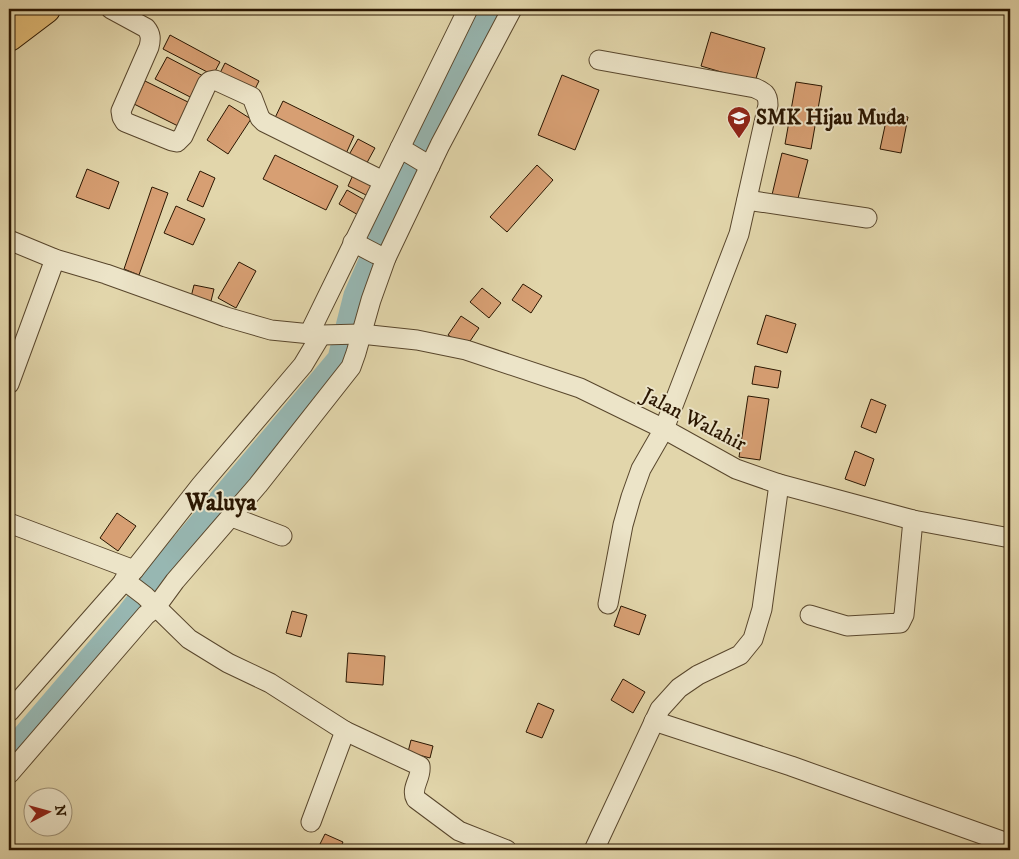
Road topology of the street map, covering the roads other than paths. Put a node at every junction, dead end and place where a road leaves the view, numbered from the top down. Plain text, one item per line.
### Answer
1 (46, 9) edge
2 (111, 9) edge
3 (468, 9) edge
4 (512, 9) edge
5 (9, 37) edge
6 (599, 60) dead end
7 (401, 149) junction
8 (427, 164) junction
9 (383, 181) junction
10 (747, 200) junction
11 (868, 218) dead end
12 (9, 240) edge
13 (355, 244) junction
14 (381, 256) junction
15 (54, 259) junction
16 (359, 334) junction
17 (320, 335) junction
18 (9, 384) edge
19 (664, 429) junction
20 (779, 484) junction
21 (232, 517) junction
22 (913, 520) junction
23 (9, 523) edge
24 (282, 536) dead end
25 (1010, 538) edge
26 (129, 578) junction
27 (151, 602) junction
28 (608, 604) dead end
29 (810, 615) dead end
30 (9, 712) edge
31 (654, 721) junction
32 (344, 731) junction
33 (9, 774) edge
34 (311, 822) dead end
35 (1010, 844) edge
36 (507, 850) edge
37 (594, 850) edge

1 - 5 highway
2 - 9 street
3 - 7 street
4 - 8 street
6 - 10 street
7 - 8 street
7 - 9 street
8 - 14 street
9 - 13 street
10 - 11 street
10 - 19 street
12 - 15 street, Jalan Walahir
13 - 14 street
13 - 17 street
14 - 16 street
15 - 17 street, Jalan Walahir
15 - 18 street
16 - 17 street, Jalan Walahir
16 - 19 street, Jalan Walahir
16 - 21 street
17 - 26 street
19 - 20 street, Jalan Walahir
19 - 28 street
20 - 22 street, Jalan Walahir
20 - 31 street
21 - 24 street
21 - 27 street
22 - 25 street, Jalan Walahir
22 - 29 street
23 - 26 street
26 - 27 street
26 - 30 street
27 - 32 street
27 - 33 street
31 - 35 street
31 - 37 street
32 - 34 street
32 - 36 street

